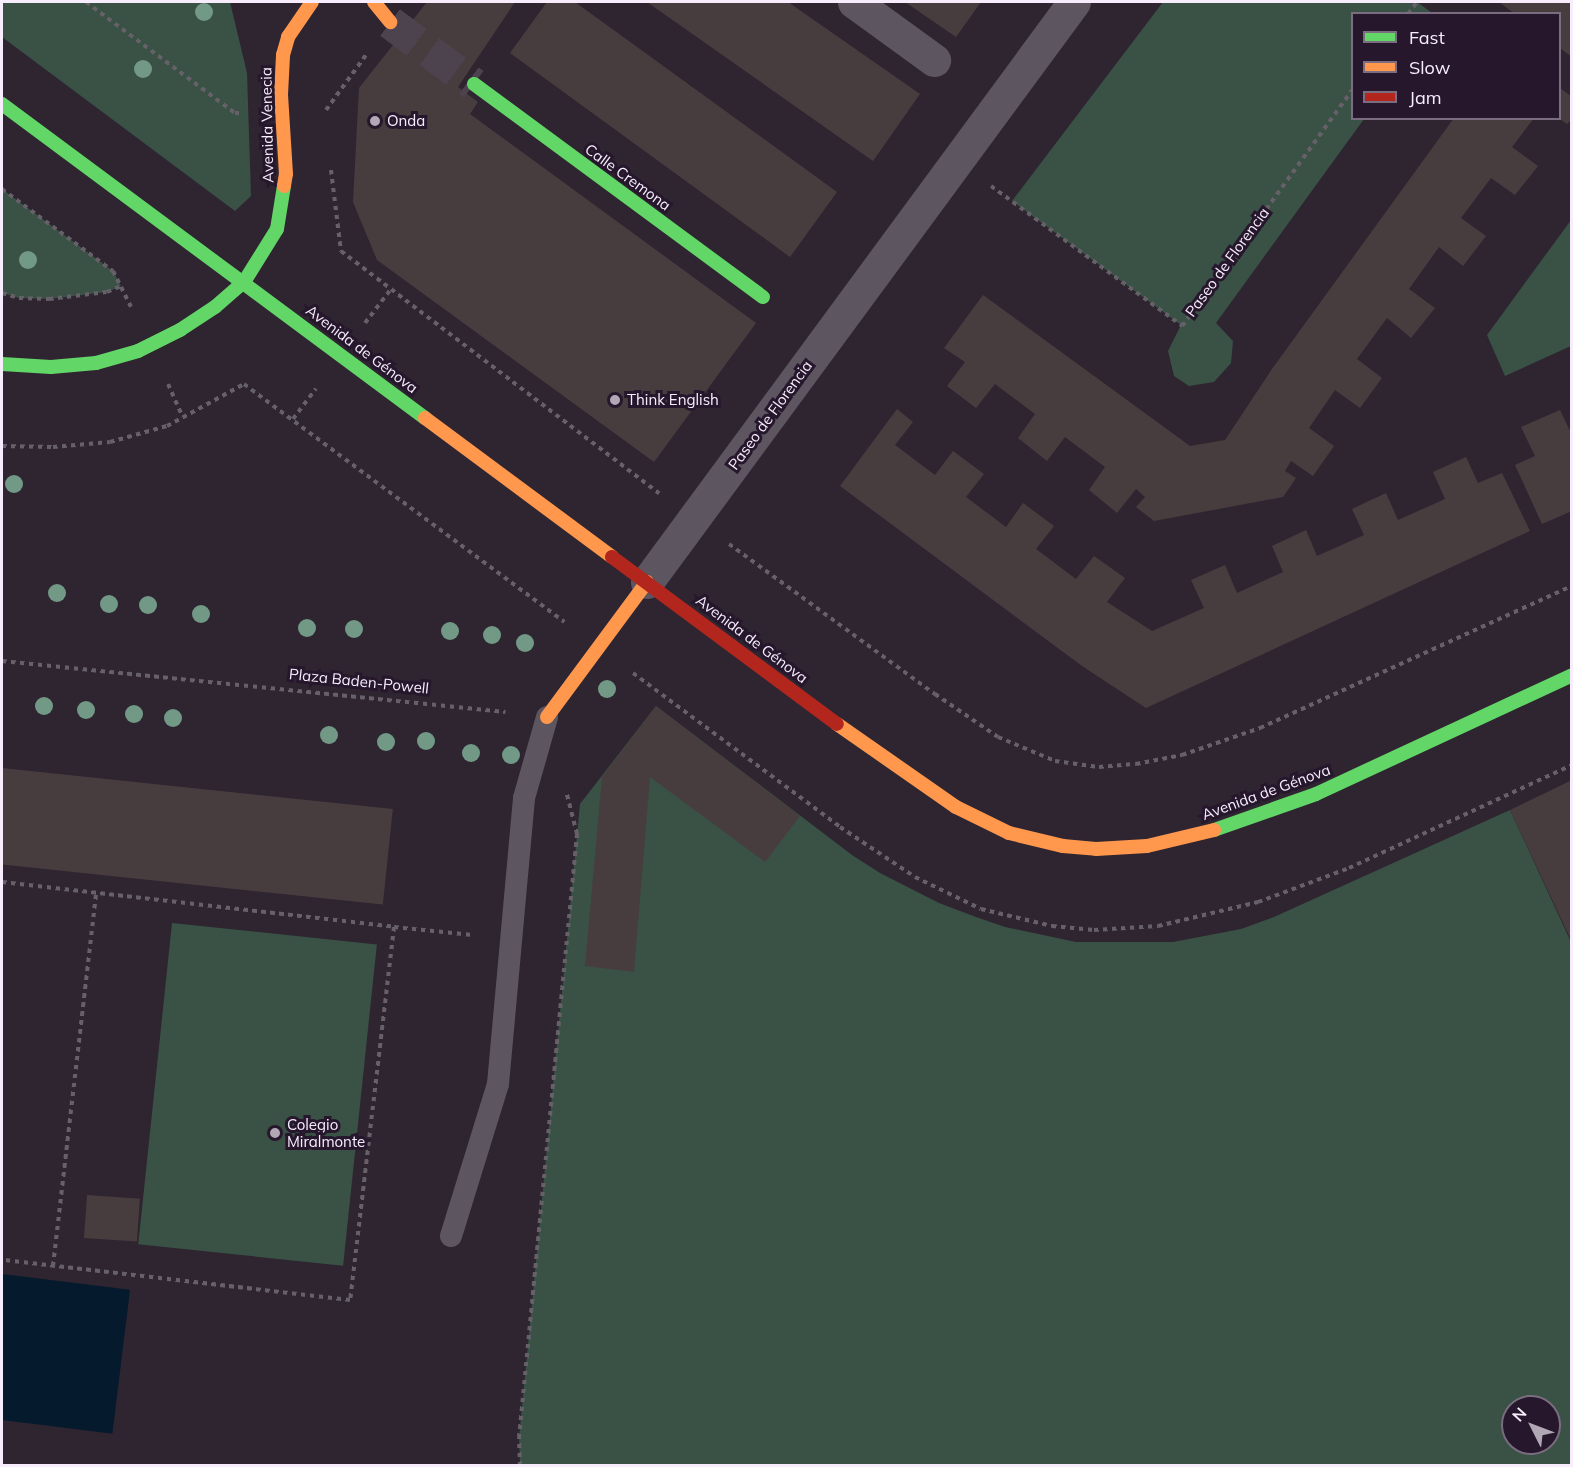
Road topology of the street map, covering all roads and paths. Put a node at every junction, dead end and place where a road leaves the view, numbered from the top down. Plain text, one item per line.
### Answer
1 (86, 2) edge
2 (312, 2) edge
3 (374, 2) edge
4 (854, 2) edge
5 (1074, 2) edge
6 (390, 22) joint
7 (934, 60) dead end
8 (474, 84) tunnel mouth
9 (1351, 93) edge
10 (2, 104) edge
11 (282, 112) junction
12 (330, 158) dead end
13 (956, 161) junction
14 (2, 189) edge
15 (244, 282) junction
16 (121, 286) junction
17 (2, 293) edge
18 (763, 297) dead end
19 (150, 345) junction
20 (2, 364) edge
21 (244, 384) dead end
22 (183, 417) junction
23 (2, 446) edge
24 (694, 518) junction
25 (647, 582) junction
26 (1572, 586) edge
27 (2, 661) edge
28 (1572, 675) edge
29 (547, 717) junction
30 (564, 783) dead end
31 (2, 882) edge
32 (96, 892) junction
33 (387, 926) junction
34 (511, 939) junction
35 (451, 1236) dead end
36 (2, 1260) edge
37 (53, 1266) junction
38 (520, 1466) edge

1 - 11 path
2 - 11 street, Avenida Venecia
3 - 6 street
4 - 7 street
5 - 13 street, Paseo de Florencia
6 - 11 path
8 - 18 street, Calle Cremona
9 - 13 path, Paseo de Florencia
10 - 15 street, Avenida de Génova
11 - 15 street, Avenida Venecia
12 - 24 path
13 - 24 street, Paseo de Florencia
14 - 16 path
15 - 19 street, Avenida Venecia
15 - 25 street, Avenida de Génova
16 - 17 path
16 - 19 path
19 - 20 street, Avenida Venecia
19 - 22 path
21 - 22 path
22 - 23 path
24 - 25 street, Paseo de Florencia
24 - 26 path
25 - 28 street, Avenida de Génova
25 - 29 street
27 - 29 path, Plaza Baden-Powell
29 - 34 lane
30 - 38 path
31 - 32 path
32 - 33 path
32 - 37 path
33 - 34 path
33 - 37 path
34 - 35 lane
36 - 37 path

